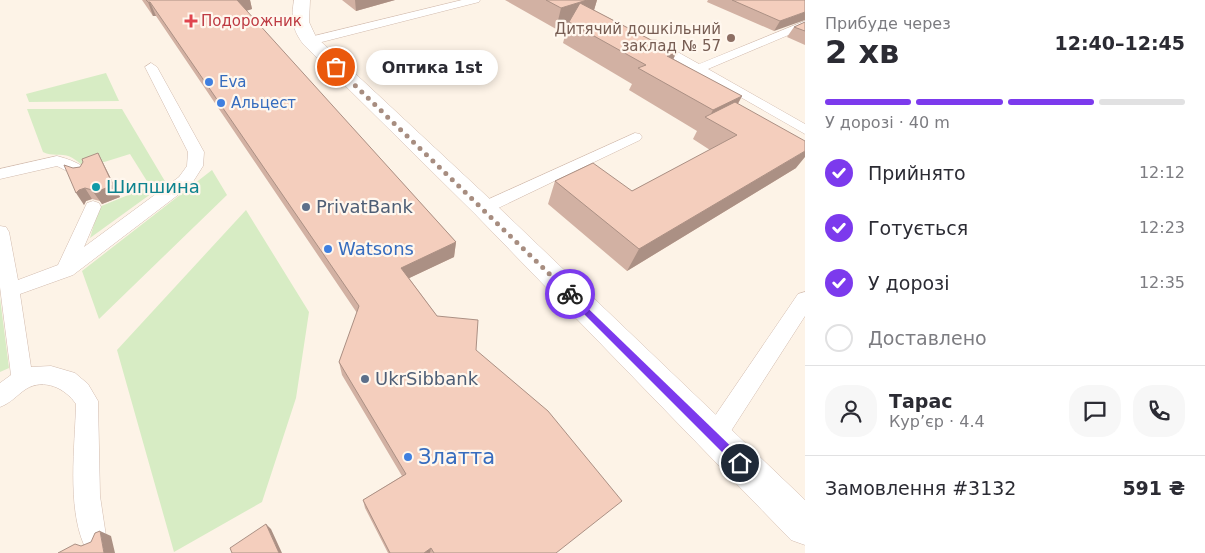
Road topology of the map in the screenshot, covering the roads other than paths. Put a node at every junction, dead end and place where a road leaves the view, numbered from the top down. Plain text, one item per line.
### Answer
1 (302, 0) edge
2 (475, 0) edge
3 (805, 24) edge
4 (641, 37) edge
5 (310, 41) junction
6 (151, 67) dead end
7 (698, 69) junction
8 (805, 130) edge
9 (634, 138) dead end
10 (81, 173) edge
11 (0, 174) edge
12 (93, 207) edge
13 (484, 208) junction
14 (0, 232) edge
15 (66, 270) junction
16 (10, 290) junction
17 (805, 300) edge
18 (22, 379) junction
19 (0, 397) edge
20 (714, 437) junction
21 (805, 526) edge
22 (93, 536) edge

1 - 5 street
2 - 5 lane
3 - 7 lane
4 - 7 lane
5 - 13 street
6 - 15 lane
7 - 8 lane
9 - 13 lane
10 - 11 lane
12 - 15 lane
13 - 20 street
14 - 16 lane
15 - 16 lane
16 - 18 lane
17 - 20 lane
18 - 19 lane
18 - 22 lane
20 - 21 street

